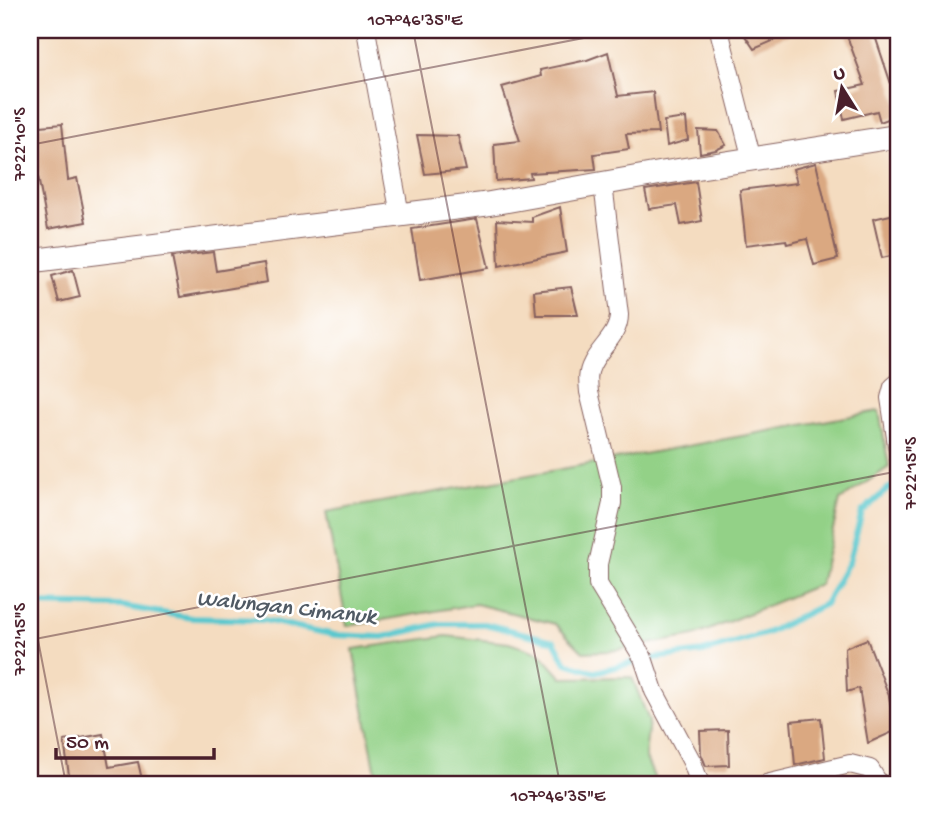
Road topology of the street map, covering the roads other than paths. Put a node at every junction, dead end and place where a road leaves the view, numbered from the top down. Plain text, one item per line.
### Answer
1 (366, 30) edge
2 (719, 30) edge
3 (899, 136) edge
4 (752, 160) junction
5 (603, 184) junction
6 (400, 215) junction
7 (30, 261) edge
8 (899, 382) edge
9 (899, 457) edge
10 (700, 784) edge
11 (766, 784) edge
12 (878, 784) edge

1 - 6 street
2 - 4 street
3 - 4 street
4 - 5 street
5 - 6 street
5 - 10 street
6 - 7 street
8 - 9 street
11 - 12 street

